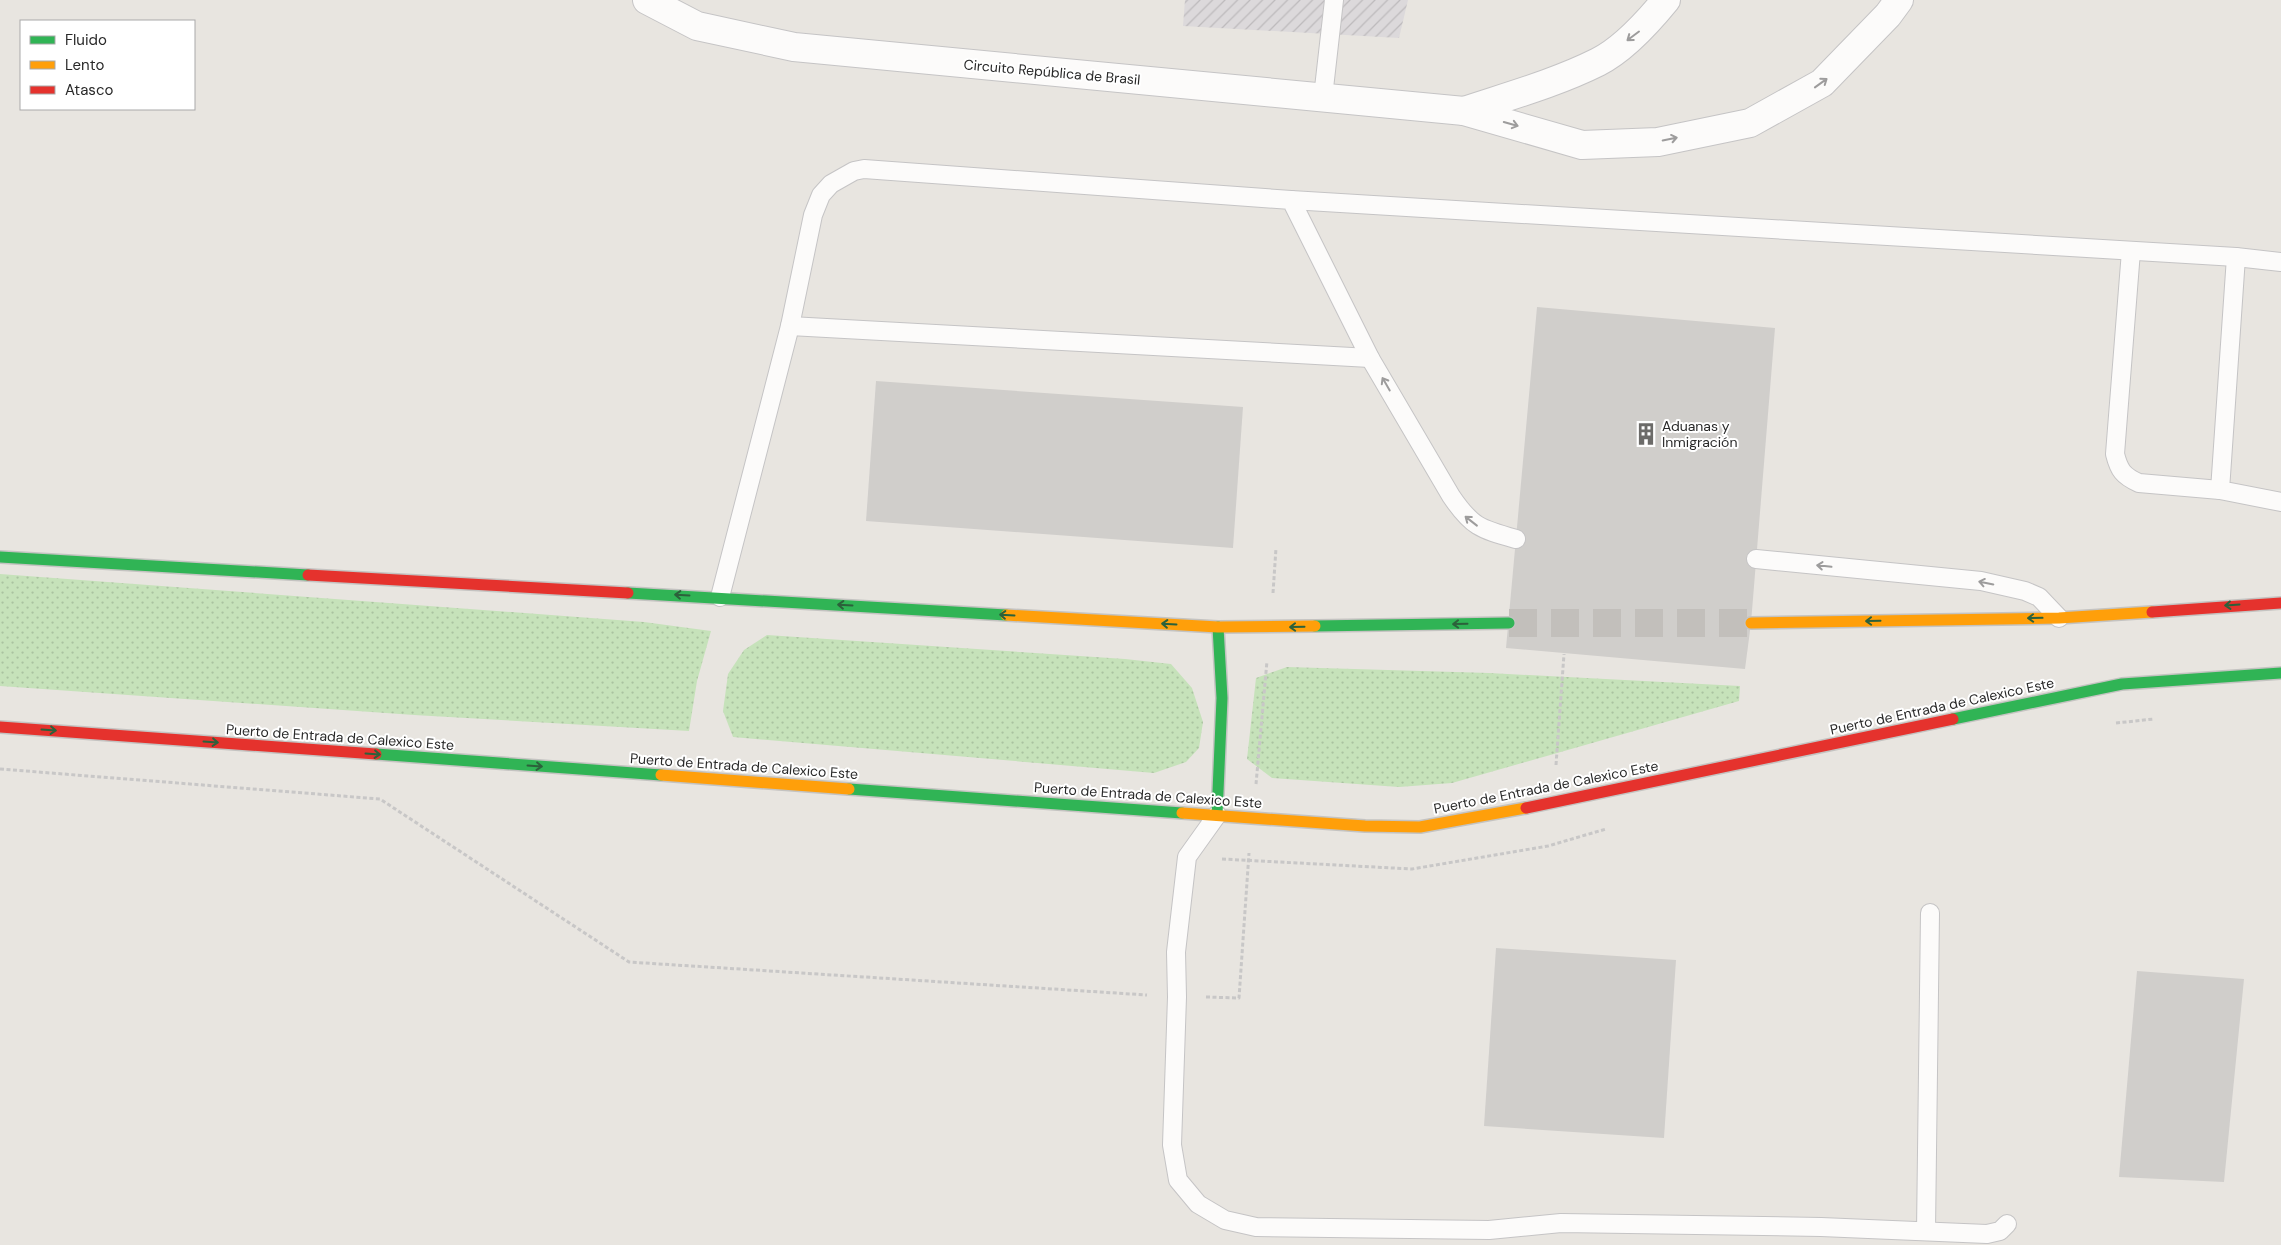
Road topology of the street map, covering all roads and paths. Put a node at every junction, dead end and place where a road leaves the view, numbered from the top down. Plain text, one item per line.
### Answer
1 (647, 0) edge
2 (1334, 0) edge
3 (1666, 0) edge
4 (1899, 0) edge
5 (1323, 97) junction
6 (1464, 111) junction
7 (1291, 200) junction
8 (2131, 251) junction
9 (2236, 257) junction
10 (2281, 262) edge
11 (790, 326) junction
12 (1370, 358) junction
13 (2220, 490) junction
14 (2281, 502) edge
15 (1516, 539) dead end
16 (1276, 548) dead end
17 (0, 557) edge
18 (1756, 559) dead end
19 (720, 597) junction
20 (2281, 603) edge
21 (2058, 618) junction
22 (1508, 624) tunnel mouth
23 (1751, 624) tunnel mouth
24 (1270, 626) junction
25 (1218, 627) junction
26 (1564, 654) dead end
27 (2281, 674) edge
28 (0, 727) edge
29 (0, 769) edge
30 (1553, 801) junction
31 (1217, 815) junction
32 (1253, 818) junction
33 (1548, 846) dead end
34 (1930, 913) dead end
35 (1177, 996) junction
36 (2007, 1224) dead end
37 (1926, 1231) junction

1 - 5 street, Circuito República de Brasil
2 - 5 lane
3 -> 6 street, Circuito República de Brasil
6 -> 4 street, Circuito República de Brasil
5 - 6 street, Circuito República de Brasil
7 - 8 lane
7 - 11 lane
7 - 12 lane
8 - 9 lane
8 - 13 lane
9 - 10 lane
9 - 13 lane
11 - 12 lane
11 - 19 lane
15 -> 12 lane
13 - 14 lane
16 - 24 path
19 -> 17 main road
21 -> 18 lane
25 -> 19 main road
20 -> 21 main road
21 -> 23 main road
22 -> 24 main road
24 - 25 main road
24 - 32 path
25 - 31 main road
26 - 30 path
27 - 30 main road, Puerto de Entrada de Calexico Este
28 -> 31 main road, Puerto de Entrada de Calexico Este
29 - 35 path
30 - 32 main road, Puerto de Entrada de Calexico Este
30 - 33 path
31 - 32 main road, Puerto de Entrada de Calexico Este
31 - 35 lane
32 - 35 path
34 - 37 lane
35 - 37 lane
36 - 37 lane

